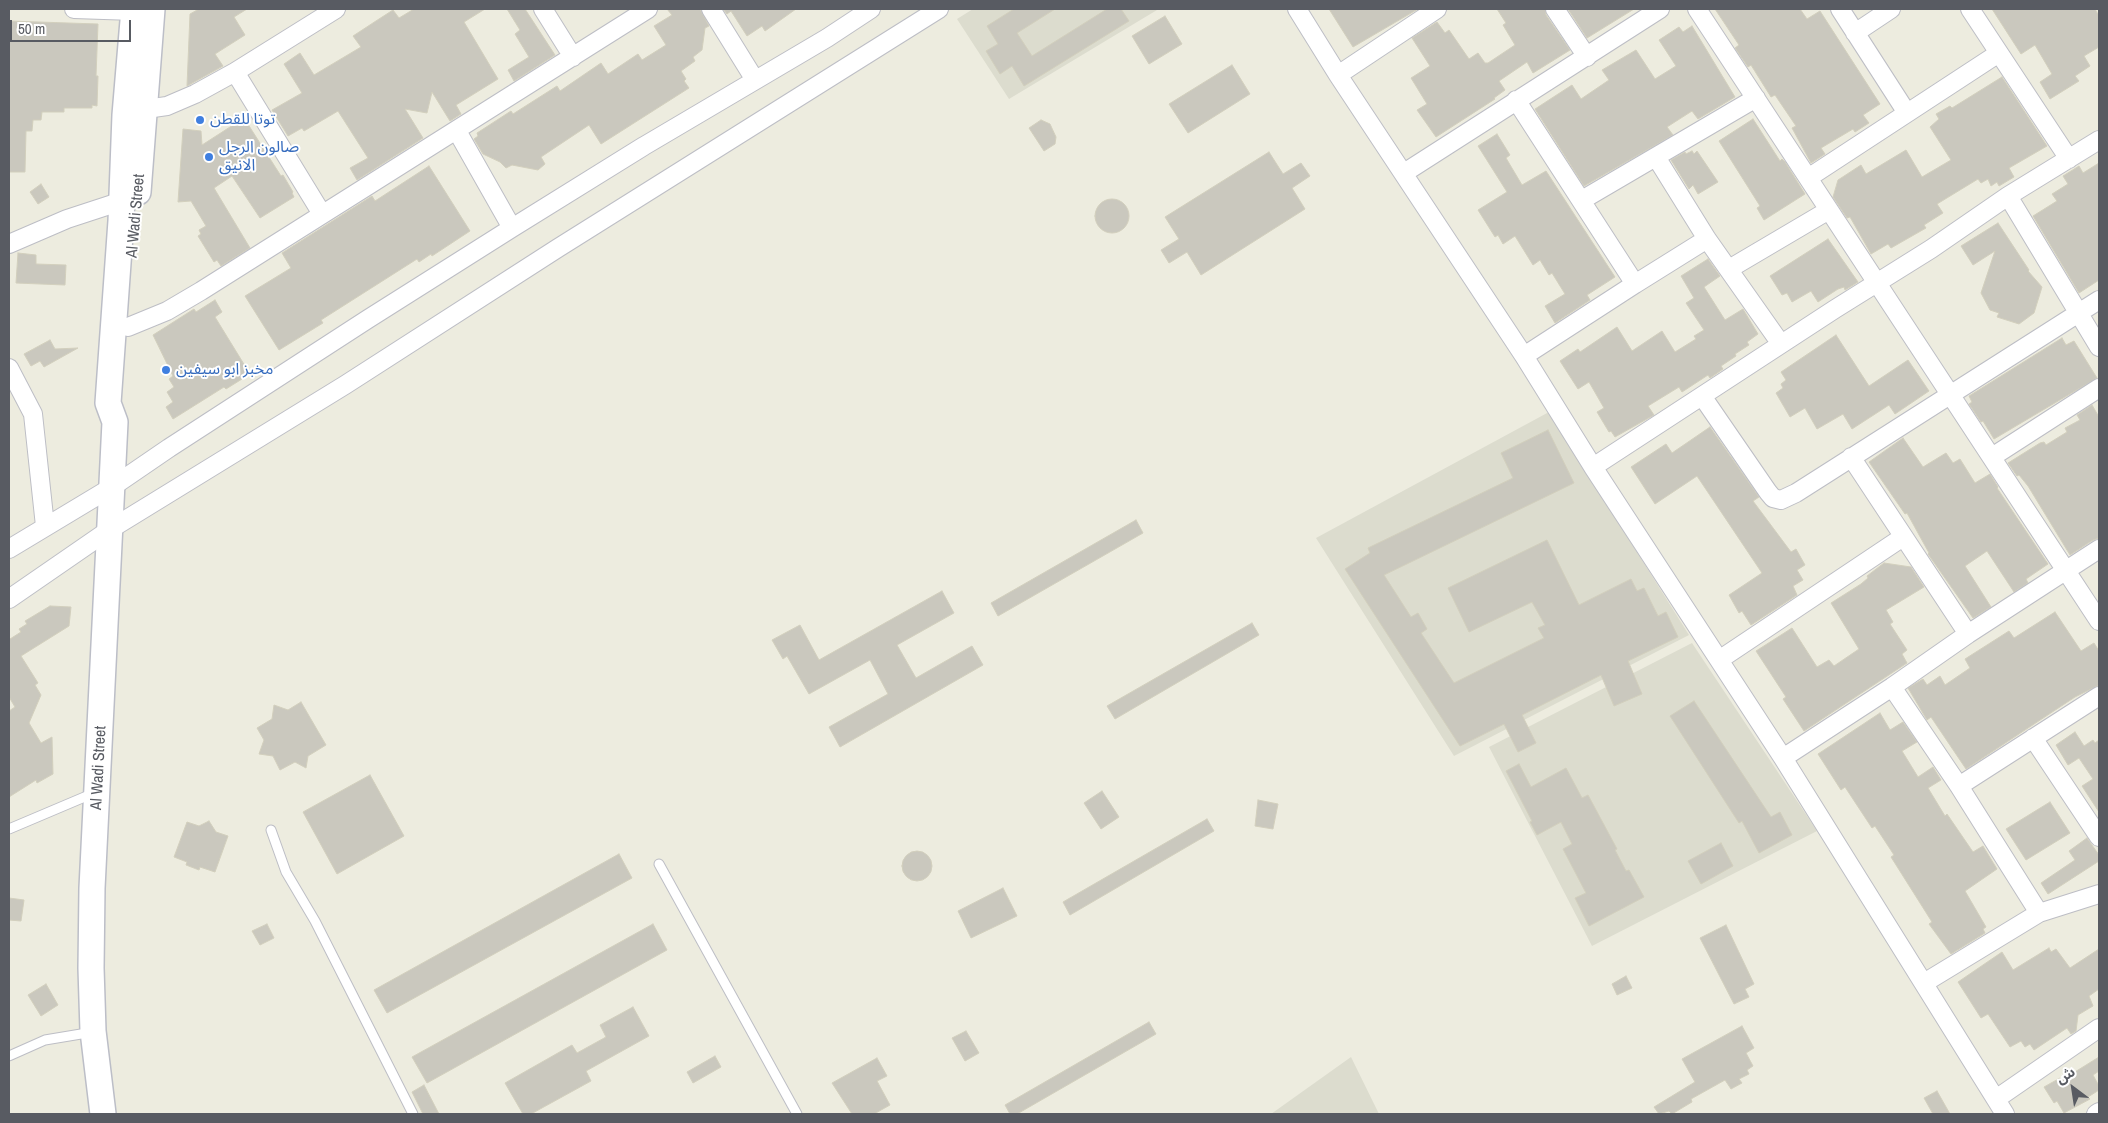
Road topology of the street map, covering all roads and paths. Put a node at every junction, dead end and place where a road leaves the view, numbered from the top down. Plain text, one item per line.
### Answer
1 (74, 9) edge
2 (140, 9) edge
3 (336, 9) edge
4 (543, 9) edge
5 (648, 9) edge
6 (711, 9) edge
7 (871, 9) edge
8 (939, 9) edge
9 (1297, 9) edge
10 (1437, 9) edge
11 (1556, 9) edge
12 (1660, 9) edge
13 (1697, 9) edge
14 (1840, 9) edge
15 (1891, 9) edge
16 (1970, 9) edge
17 (1855, 33) junction
18 (1999, 53) junction
19 (573, 57) junction
20 (1587, 57) junction
21 (235, 72) junction
22 (1338, 75) junction
23 (756, 80) junction
24 (1756, 98) junction
25 (1516, 100) junction
26 (146, 109) junction
27 (1906, 113) junction
28 (457, 131) junction
29 (2099, 140) edge
30 (1656, 157) junction
31 (2069, 159) junction
32 (1404, 173) junction
33 (1808, 178) junction
34 (2008, 196) junction
35 (1582, 200) junction
36 (122, 201) junction
37 (1829, 210) junction
38 (322, 214) junction
39 (512, 228) junction
40 (1708, 239) junction
41 (9, 244) edge
42 (1729, 269) junction
43 (1877, 283) junction
44 (1634, 284) junction
45 (2099, 300) edge
46 (2079, 313) junction
47 (128, 328) junction
48 (1781, 344) junction
49 (2099, 347) edge
50 (1524, 356) junction
51 (9, 368) edge
52 (2099, 388) edge
53 (1950, 394) junction
54 (1702, 396) junction
55 (115, 422) junction
56 (1851, 457) junction
57 (1992, 457) junction
58 (1592, 467) junction
59 (112, 487) junction
60 (45, 526) junction
61 (109, 530) junction
62 (1903, 537) junction
63 (9, 549) edge
64 (2099, 549) edge
65 (2066, 570) junction
66 (9, 599) edge
67 (2099, 621) edge
68 (1968, 634) junction
69 (1719, 660) junction
70 (1892, 686) junction
71 (2099, 696) edge
72 (2033, 738) junction
73 (1783, 758) junction
74 (1959, 786) junction
75 (98, 791) junction
76 (9, 829) edge
77 (271, 830) dead end
78 (2099, 838) edge
79 (659, 864) dead end
80 (2099, 894) edge
81 (2039, 913) junction
82 (1924, 983) junction
83 (2099, 1028) edge
84 (93, 1032) junction
85 (9, 1056) edge
86 (1996, 1099) junction
87 (2099, 1112) edge
88 (103, 1114) edge
89 (413, 1114) edge
90 (797, 1114) edge
91 (2005, 1114) edge
92 (2096, 1114) edge

1 - 2 street
2 - 26 main road, Al Wadi Street
2 - 36 main road, Al Wadi Street
3 - 21 street
4 - 19 street
5 - 19 street
6 - 23 street
7 - 23 street
8 - 61 street
9 - 22 street
10 - 22 street
11 - 20 street
12 - 20 street
13 - 24 street
14 - 17 street
15 - 17 street
16 - 18 street
17 - 27 street
18 - 27 street
18 - 31 street
19 - 28 street
20 - 25 street
21 - 26 street
21 - 38 street
22 - 32 street
23 - 39 street
24 - 30 street
24 - 33 street
25 - 32 street
25 - 35 street
26 - 47 main road, Al Wadi Street
27 - 33 street
28 - 38 street
28 - 39 street
29 - 31 street
30 - 35 street
30 - 40 street
31 - 34 street
32 - 50 street
33 - 37 street
34 - 43 street
34 - 46 street
35 - 44 street
36 - 41 street
36 - 55 main road, Al Wadi Street
37 - 42 street
37 - 43 street
38 - 47 street
39 - 59 street
40 - 42 street
40 - 44 street
42 - 48 street
43 - 48 street
43 - 53 street
44 - 50 street
45 - 46 street
46 - 49 street
46 - 53 street
47 - 55 main road, Al Wadi Street
48 - 54 street
50 - 58 street
51 - 60 street
52 - 57 street
53 - 56 street
53 - 57 street
54 - 56 street
54 - 58 street
55 - 59 main road, Al Wadi Street
56 - 62 street
57 - 65 street
58 - 69 street
59 - 60 street
59 - 61 main road, Al Wadi Street
60 - 63 street
61 - 66 street
61 - 75 main road, Al Wadi Street
62 - 68 street
62 - 69 street
64 - 65 street
65 - 67 street
65 - 68 street
68 - 70 street
69 - 73 street
70 - 73 street
70 - 74 street
71 - 72 street
72 - 74 street
72 - 78 street
73 - 82 street
74 - 81 street
75 - 76 lane
75 - 84 main road, Al Wadi Street
77 - 89 lane
79 - 90 lane
80 - 81 street
81 - 82 street
82 - 86 street
83 - 86 street
84 - 85 lane
84 - 88 main road, Al Wadi Street
86 - 91 street
87 - 92 street

